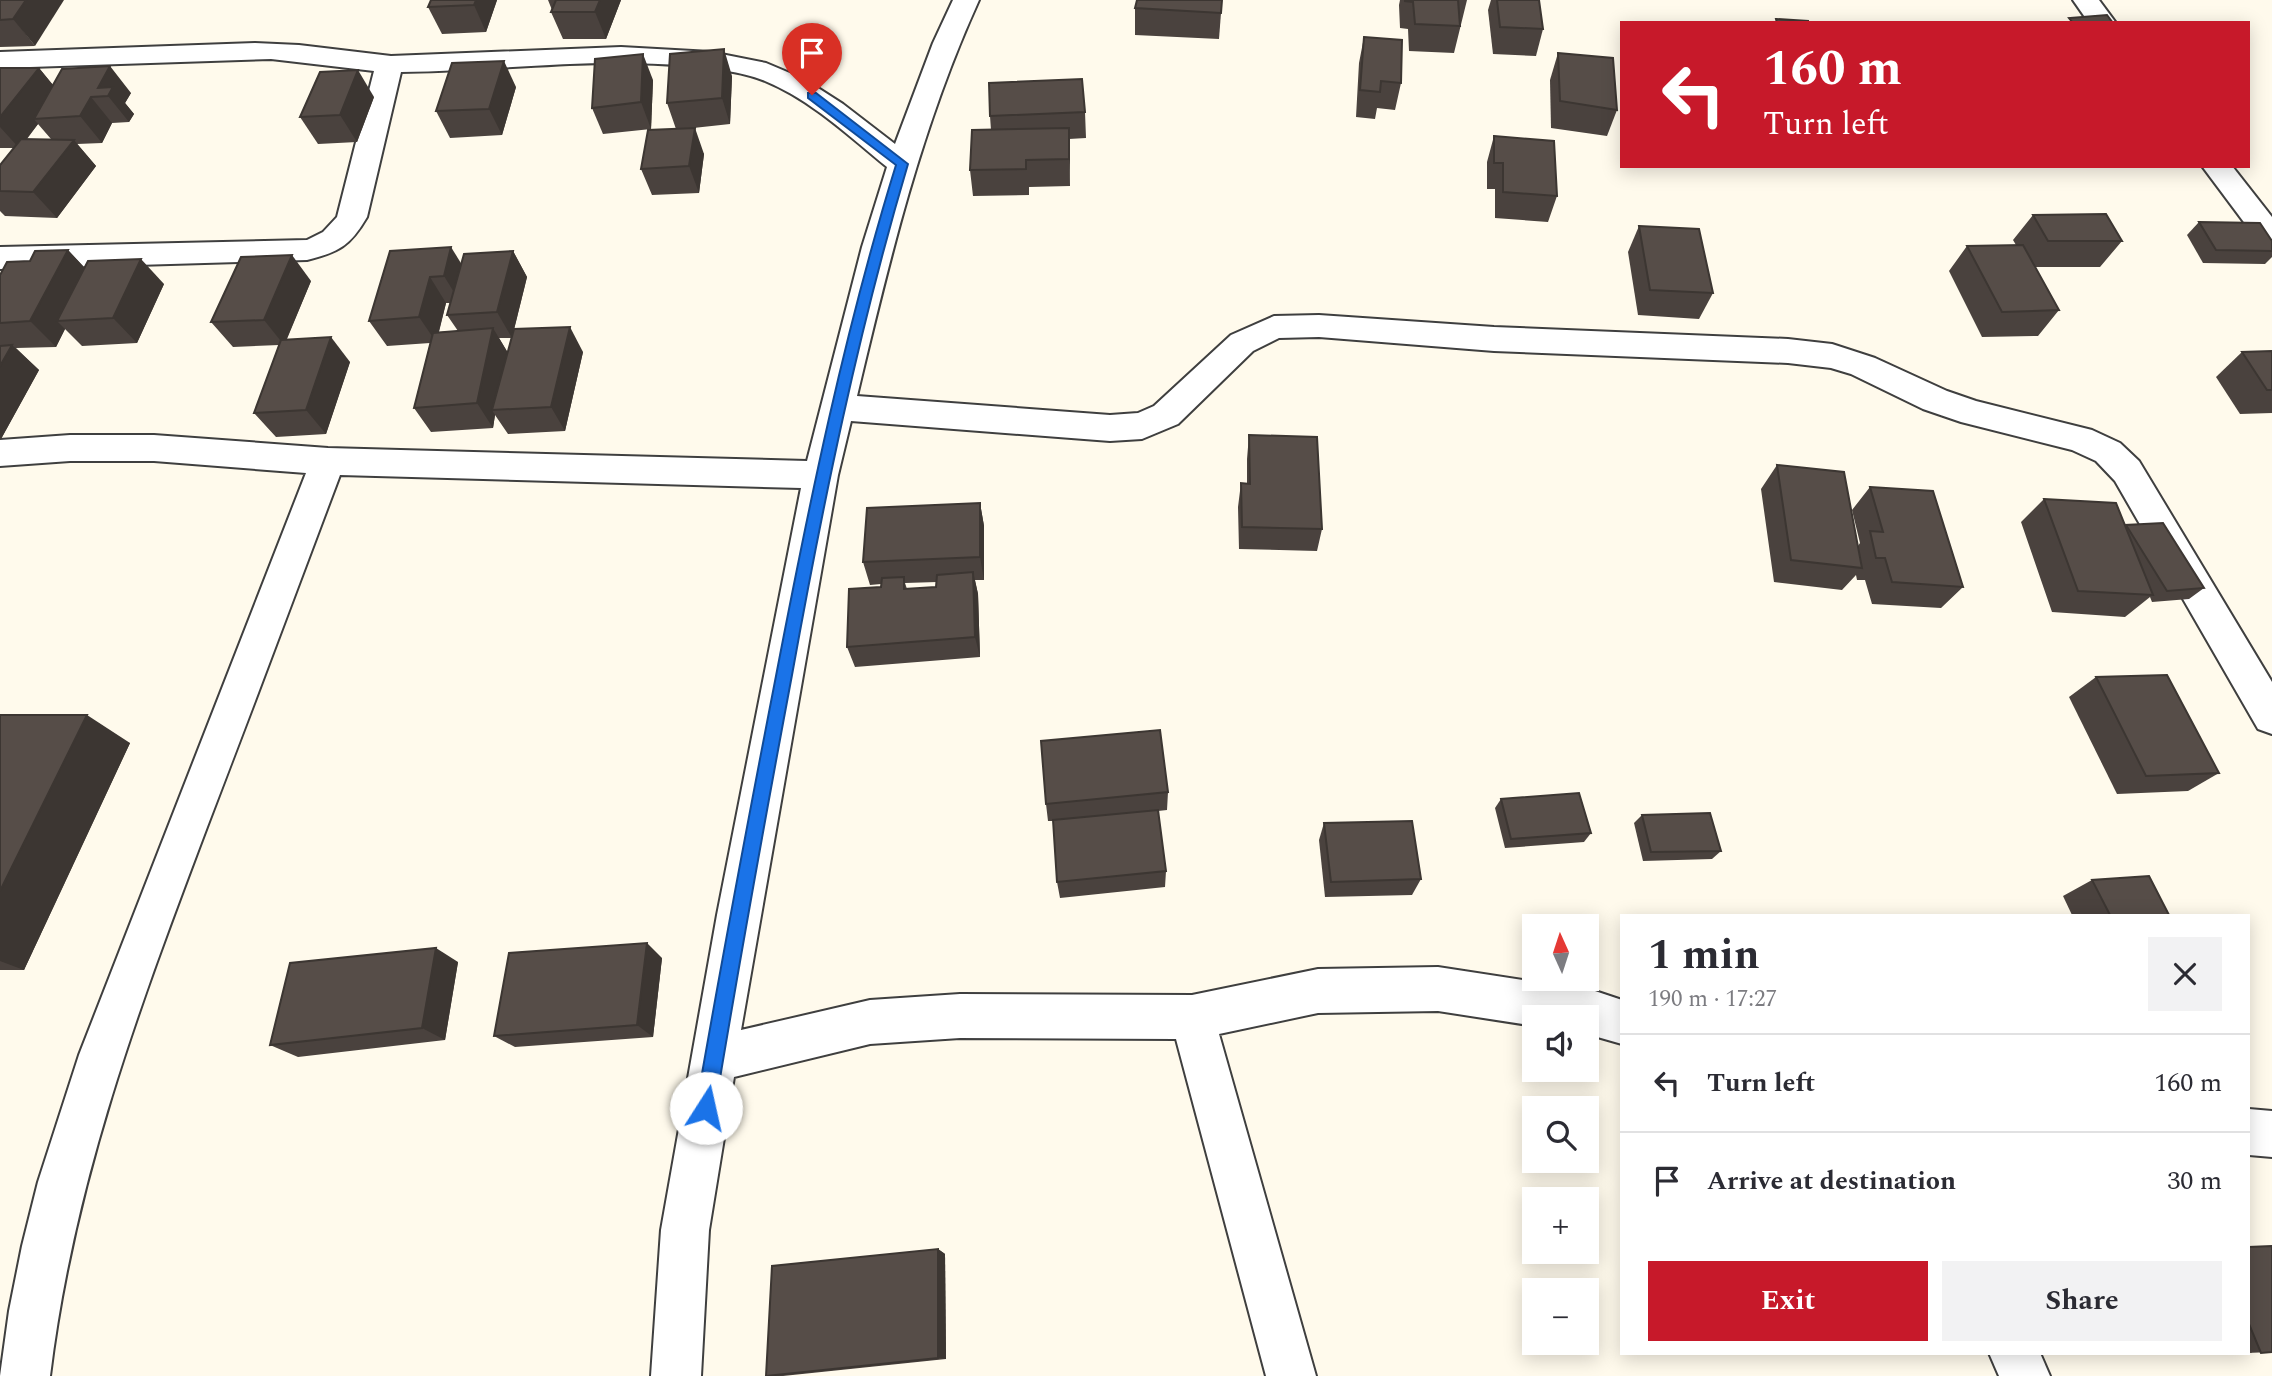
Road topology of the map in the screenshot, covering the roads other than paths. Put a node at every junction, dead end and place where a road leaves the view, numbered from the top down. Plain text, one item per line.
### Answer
1 (965, 0) edge
2 (2085, 0) edge
3 (2101, 21) edge
4 (0, 60) edge
5 (389, 64) junction
6 (902, 164) junction
7 (2218, 168) edge
8 (2272, 238) edge
9 (0, 258) edge
10 (839, 407) junction
11 (0, 453) edge
12 (328, 461) junction
13 (821, 475) junction
14 (2267, 699) edge
15 (1192, 1017) junction
16 (1620, 1021) edge
17 (714, 1059) junction
18 (2250, 1132) edge
19 (2272, 1134) edge
20 (2015, 1355) edge
21 (24, 1376) edge
22 (676, 1376) edge
23 (1291, 1376) edge
24 (2025, 1376) edge

1 - 6 street
2 - 3 street
4 - 5 street
5 - 6 street
5 - 9 street
6 - 10 street
7 - 8 street
10 - 13 street
10 - 14 street
11 - 12 street
12 - 13 street
12 - 21 street
13 - 17 street
15 - 16 street
15 - 17 street
15 - 23 street
17 - 22 street
18 - 19 street
20 - 24 street

